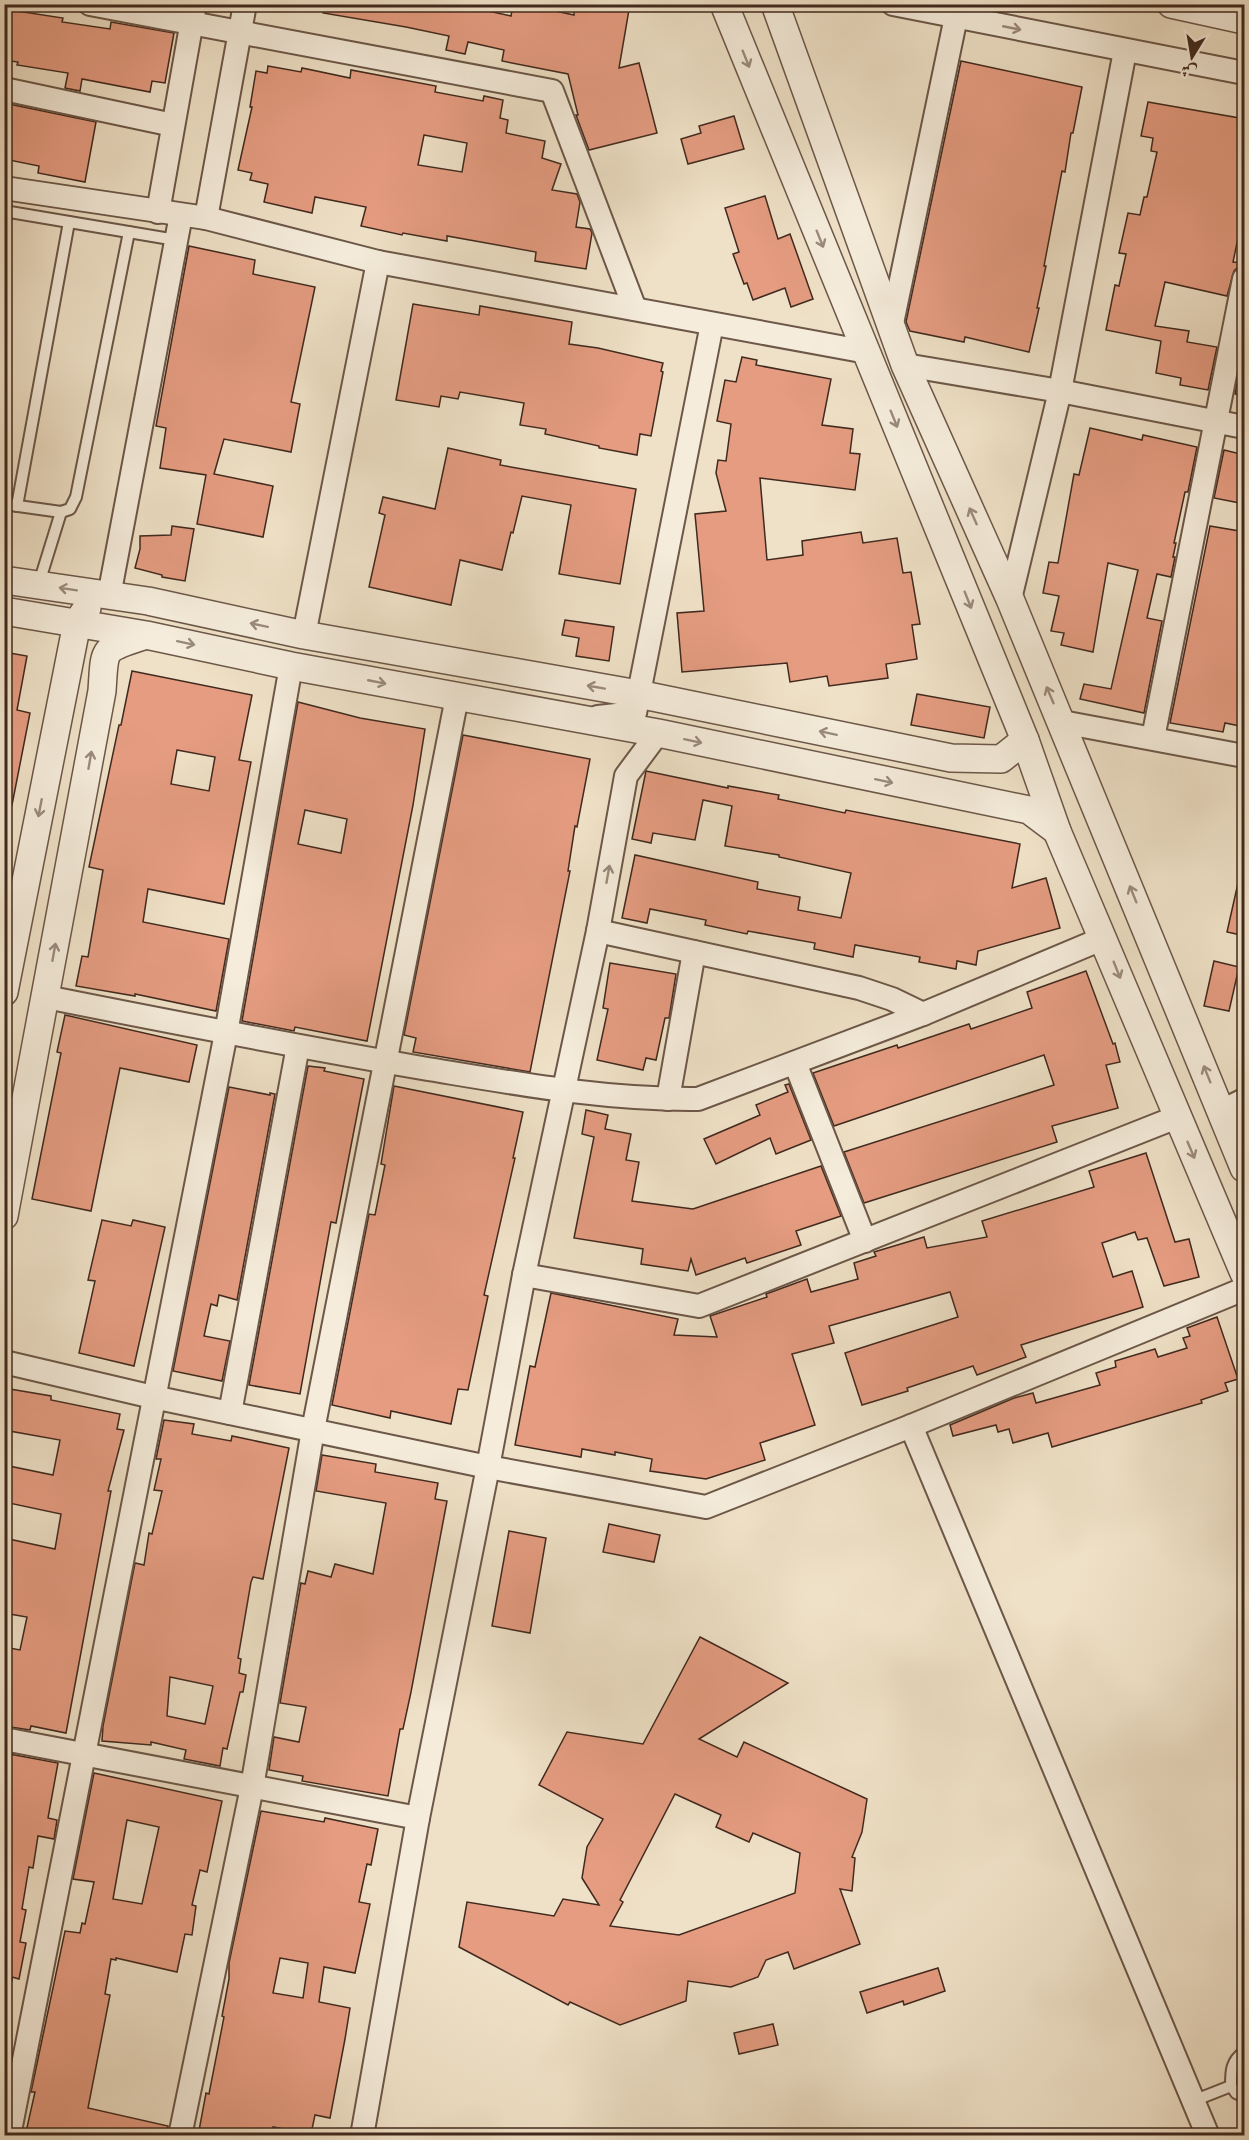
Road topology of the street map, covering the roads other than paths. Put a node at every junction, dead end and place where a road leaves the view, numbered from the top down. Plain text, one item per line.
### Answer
1 (90, 4) edge
2 (245, 4) edge
3 (724, 4) edge
4 (775, 4) edge
5 (893, 4) edge
6 (1171, 4) edge
7 (194, 14) edge
8 (956, 17) junction
9 (1245, 20) edge
10 (240, 33) junction
11 (1125, 51) junction
12 (1245, 73) edge
13 (4, 89) edge
14 (173, 125) junction
15 (4, 188) edge
16 (4, 211) edge
17 (158, 212) junction
18 (181, 215) junction
19 (206, 219) junction
20 (69, 222) junction
21 (129, 232) junction
22 (176, 240) junction
23 (378, 262) junction
24 (1245, 279) edge
25 (635, 309) junction
26 (712, 324) junction
27 (891, 328) junction
28 (867, 352) junction
29 (906, 365) junction
30 (1060, 391) junction
31 (1216, 421) junction
32 (1245, 427) edge
33 (4, 504) edge
34 (17, 506) junction
35 (61, 512) junction
36 (4, 580) edge
37 (39, 585) junction
38 (109, 596) junction
39 (1010, 599) junction
40 (148, 601) junction
41 (4, 611) edge
42 (77, 623) junction
43 (146, 635) junction
44 (304, 635) junction
45 (291, 666) junction
46 (64, 685) junction
47 (102, 691) junction
48 (638, 694) junction
49 (457, 696) junction
50 (580, 719) junction
51 (1062, 722) junction
52 (658, 733) junction
53 (1153, 738) junction
54 (1025, 740) junction
55 (1245, 756) edge
56 (974, 758) junction
57 (978, 800) junction
58 (1057, 831) junction
59 (598, 931) junction
60 (1104, 938) junction
61 (694, 952) junction
62 (5, 989) edge
63 (46, 998) junction
64 (923, 1014) junction
65 (226, 1033) junction
66 (298, 1046) junction
67 (386, 1061) junction
68 (795, 1063) junction
69 (563, 1091) junction
70 (668, 1099) junction
71 (26, 1101) junction
72 (1233, 1105) edge
73 (1177, 1117) junction
74 (1245, 1168) edge
75 (4, 1216) edge
76 (866, 1241) junction
77 (1245, 1273) edge
78 (524, 1275) junction
79 (1245, 1289) edge
80 (4, 1362) edge
81 (153, 1397) junction
82 (230, 1413) junction
83 (911, 1426) junction
84 (313, 1430) junction
85 (488, 1467) junction
86 (4, 1739) edge
87 (84, 1756) junction
88 (252, 1787) junction
89 (418, 1818) junction
90 (1245, 2052) edge
91 (1231, 2086) junction
92 (1245, 2097) edge
93 (1193, 2101) junction
94 (9, 2136) edge
95 (180, 2136) edge
96 (362, 2136) edge
97 (1208, 2136) edge

1 - 7 street
2 - 10 street
3 -> 28 street
4 - 27 street
5 - 8 street
6 - 9 street
7 - 10 street
7 - 14 street
8 -> 11 street
8 - 27 street
10 - 19 street
10 - 25 street
11 - 12 street
11 - 30 street
13 - 14 street
14 - 17 street
15 - 17 street
16 - 20 lane
17 - 18 street
18 - 19 street
18 - 22 street
19 - 23 street
20 - 21 lane
20 - 34 lane
21 - 22 lane
21 - 35 lane
22 - 38 street
23 - 25 street
23 - 44 street
24 - 31 street
25 - 26 street
26 - 28 street
26 - 48 street
27 - 29 street
28 -> 54 street
29 - 30 street
39 -> 29 street
30 - 31 street
30 - 39 street
31 - 32 street
31 - 53 street
33 - 34 lane
34 - 35 lane
35 - 37 lane
36 - 37 street
38 -> 37 street
38 - 40 street
51 -> 39 street
40 - 42 street
44 -> 40 street
41 - 42 street
42 - 43 street
42 - 46 street
43 -> 45 street
43 - 47 street
48 -> 44 street
45 -> 49 street
45 - 65 street
46 - 47 street
46 -> 62 street
63 -> 47 street
48 - 50 street
56 -> 48 street
49 - 50 street
49 - 67 street
50 - 52 street
51 - 53 street
72 -> 51 street
52 -> 57 street
59 -> 52 street
53 - 55 street
54 - 56 street
54 - 58 street
56 - 57 street
57 - 58 street
58 - 60 street
59 - 61 street
59 - 69 street
60 - 64 street
60 -> 73 street
61 - 64 street
61 - 70 street
62 - 71 street
63 - 65 street
63 - 71 street
64 - 68 street
65 - 66 street
65 - 81 street
66 - 67 street
66 - 82 street
67 - 69 street
67 - 84 street
68 - 70 street
68 - 76 street
69 - 70 street
69 - 78 street
71 - 75 street
72 - 74 street
73 - 76 street
73 -> 77 street
76 - 78 street
78 - 85 street
79 - 83 street
80 - 81 street
81 - 82 street
81 - 87 street
82 - 84 street
83 - 85 street
83 - 93 street
84 - 85 street
84 - 88 street
85 - 89 street
86 - 87 street
87 - 88 street
87 - 94 street
88 - 89 street
88 - 95 street
89 - 96 street
90 - 91 lane
91 - 92 lane
91 - 93 lane
93 - 97 street

